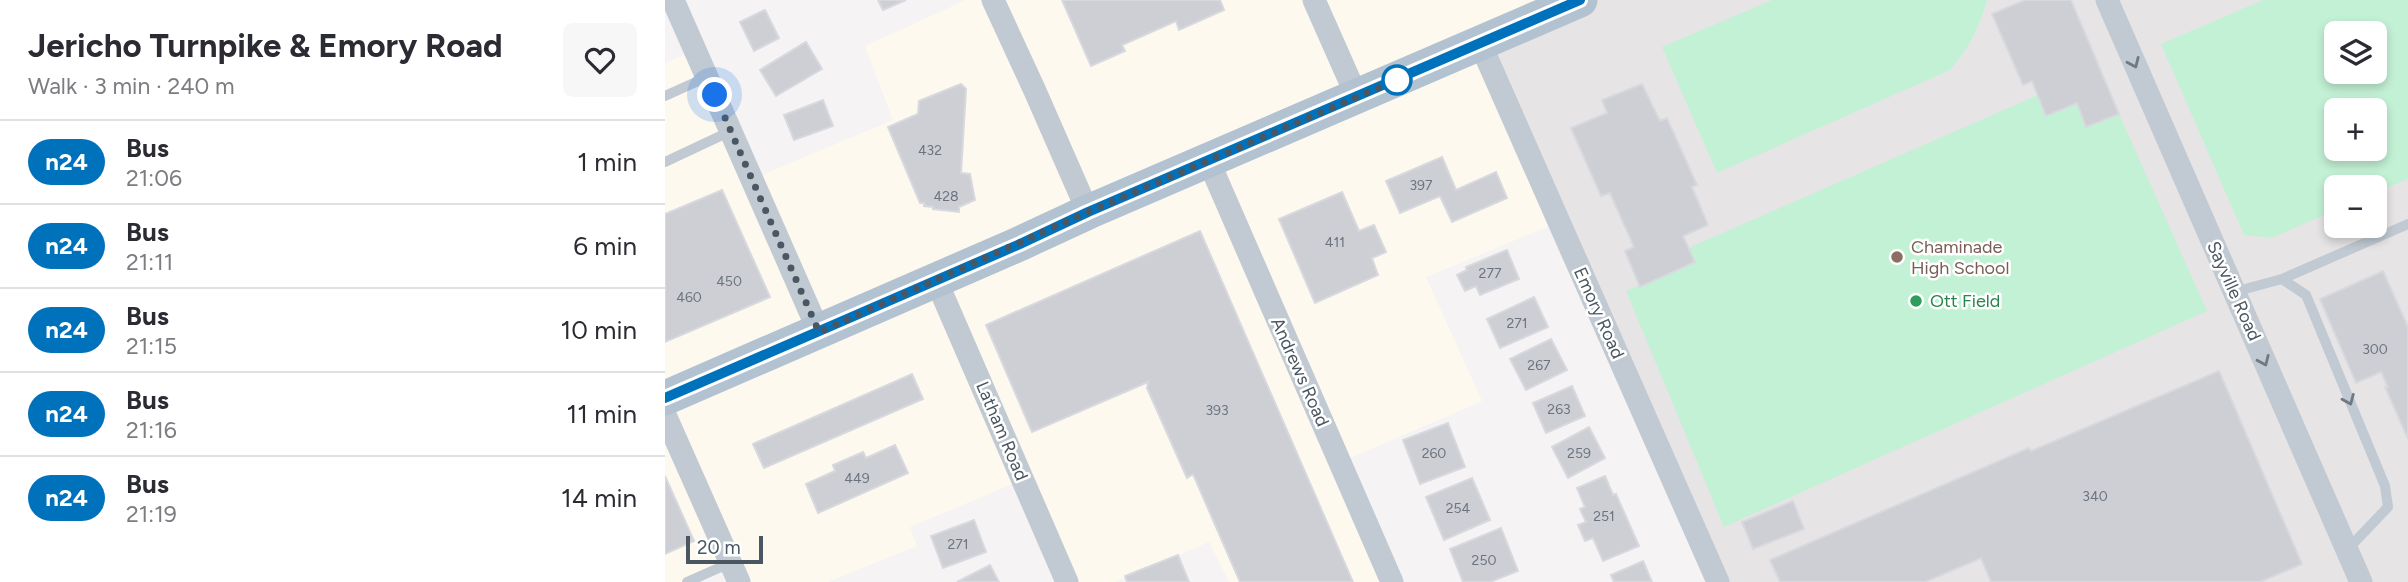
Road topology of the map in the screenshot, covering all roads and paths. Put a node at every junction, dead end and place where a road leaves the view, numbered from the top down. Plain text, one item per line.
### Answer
1 (673, 0) edge
2 (993, 0) edge
3 (1314, 0) edge
4 (1580, 0) edge
5 (2107, 0) edge
6 (1480, 43) junction
7 (707, 77) junction
8 (665, 96) edge
9 (1357, 97) junction
10 (731, 131) junction
11 (665, 162) edge
12 (1209, 162) junction
13 (1088, 212) junction
14 (2408, 224) edge
15 (2282, 279) junction
16 (936, 280) junction
17 (2234, 292) junction
18 (819, 332) junction
19 (665, 398) edge
20 (665, 415) edge
21 (2347, 550) junction
22 (735, 572) edge
23 (687, 582) edge
24 (1067, 582) edge
25 (1392, 582) edge
26 (1718, 582) edge
27 (2361, 582) edge

1 - 7 street
2 - 13 street
3 - 9 street
4 - 6 main road
5 -> 17 street, Sayville Road
6 - 9 main road
6 - 26 street, Emory Road
7 - 8 lane
7 - 10 street
9 - 12 main road
10 - 11 lane
10 - 18 street
12 - 13 main road
12 - 25 street, Andrews Road
13 - 16 main road
14 - 15 lane
15 - 17 lane
15 -> 21 lane
16 - 18 main road
16 - 24 street, Latham Road
17 -> 21 street, Sayville Road
18 - 19 main road
20 - 22 street
21 - 27 street, Sayville Road
22 - 23 lane

